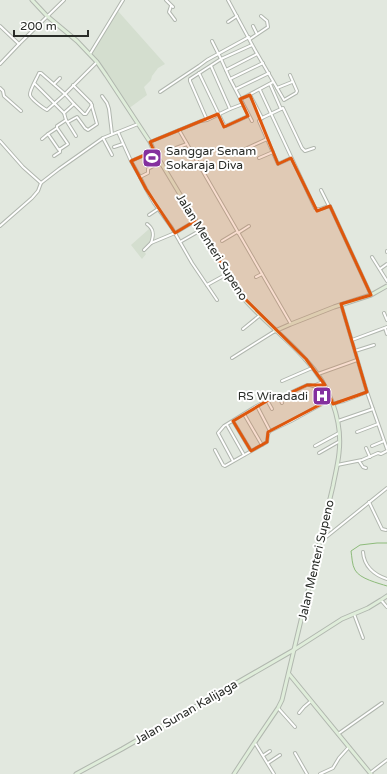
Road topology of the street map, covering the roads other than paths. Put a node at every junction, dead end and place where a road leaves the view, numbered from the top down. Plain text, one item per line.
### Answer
1 (32, 0) edge
2 (64, 0) edge
3 (123, 0) edge
4 (166, 0) edge
5 (228, 0) edge
6 (47, 16) junction
7 (237, 16) junction
8 (261, 16) dead end
9 (175, 20) dead end
10 (228, 22) dead end
11 (0, 26) edge
12 (253, 26) dead end
13 (257, 34) junction
14 (249, 38) junction
15 (212, 41) dead end
16 (19, 44) junction
17 (252, 44) junction
18 (218, 53) junction
19 (90, 54) junction
20 (257, 54) junction
21 (221, 59) junction
22 (0, 62) edge
23 (97, 62) junction
24 (263, 63) junction
25 (211, 66) junction
26 (226, 70) junction
27 (199, 73) junction
28 (269, 73) junction
29 (290, 75) dead end
30 (60, 78) dead end
31 (230, 79) junction
32 (273, 82) junction
33 (293, 82) junction
34 (34, 83) junction
35 (54, 84) junction
36 (270, 84) junction
37 (73, 85) junction
38 (0, 88) edge
39 (277, 88) junction
40 (236, 89) junction
41 (260, 90) junction
42 (160, 92) dead end
43 (65, 94) junction
44 (250, 95) junction
45 (102, 96) dead end
46 (240, 99) junction
47 (284, 100) junction
48 (278, 102) junction
49 (55, 104) junction
50 (74, 104) junction
51 (243, 104) junction
52 (92, 105) junction
53 (230, 109) junction
54 (281, 109) junction
55 (21, 111) dead end
56 (64, 113) junction
57 (272, 113) junction
58 (204, 114) junction
59 (218, 114) junction
60 (248, 116) junction
61 (262, 118) junction
62 (201, 120) junction
63 (206, 120) junction
64 (67, 121) junction
65 (252, 121) dead end
66 (138, 124) junction
67 (57, 128) junction
68 (179, 130) junction
69 (118, 132) junction
70 (48, 134) junction
71 (112, 134) junction
72 (76, 136) dead end
73 (103, 138) junction
74 (42, 139) dead end
75 (267, 139) junction
76 (0, 141) edge
77 (150, 142) junction
78 (123, 144) junction
79 (187, 144) junction
80 (114, 147) dead end
81 (176, 148) dead end
82 (314, 148) dead end
83 (60, 149) junction
84 (154, 150) junction
85 (241, 151) dead end
86 (273, 152) junction
87 (54, 156) dead end
88 (112, 156) dead end
89 (259, 158) dead end
90 (292, 158) junction
91 (131, 161) junction
92 (161, 162) junction
93 (205, 162) dead end
94 (200, 167) junction
95 (140, 177) junction
96 (41, 183) junction
97 (321, 190) dead end
98 (329, 206) junction
99 (158, 209) junction
100 (149, 215) dead end
101 (196, 220) junction
102 (148, 224) dead end
103 (0, 226) edge
104 (249, 226) dead end
105 (201, 230) junction
106 (237, 232) junction
107 (175, 233) junction
108 (222, 241) dead end
109 (180, 242) junction
110 (151, 243) junction
111 (144, 250) dead end
112 (372, 257) dead end
113 (387, 264) edge
114 (380, 269) junction
115 (227, 274) junction
116 (262, 274) junction
117 (256, 277) dead end
118 (387, 281) edge
119 (207, 286) junction
120 (387, 286) edge
121 (371, 295) junction
122 (217, 300) dead end
123 (341, 304) junction
124 (384, 313) dead end
125 (259, 316) junction
126 (387, 320) edge
127 (291, 324) junction
128 (386, 328) edge
129 (243, 329) dead end
130 (275, 331) junction
131 (387, 334) edge
132 (352, 340) junction
133 (374, 345) dead end
134 (355, 351) junction
135 (232, 358) dead end
136 (358, 360) junction
137 (313, 368) junction
138 (318, 374) junction
139 (282, 381) dead end
140 (323, 382) junction
141 (367, 392) junction
142 (279, 396) junction
143 (331, 399) junction
144 (267, 400) junction
145 (282, 403) dead end
146 (333, 404) junction
147 (257, 406) junction
148 (373, 408) junction
149 (272, 409) dead end
150 (244, 414) junction
151 (338, 420) junction
152 (233, 421) junction
153 (227, 424) junction
154 (378, 424) junction
155 (270, 431) junction
156 (357, 432) dead end
157 (339, 433) junction
158 (340, 441) junction
159 (384, 441) junction
160 (262, 445) junction
161 (315, 446) dead end
162 (372, 446) dead end
163 (366, 448) dead end
164 (215, 450) dead end
165 (387, 450) edge
166 (251, 452) junction
167 (319, 453) dead end
168 (244, 455) junction
169 (370, 457) junction
170 (233, 461) junction
171 (359, 461) junction
172 (337, 465) junction
173 (366, 468) dead end
174 (387, 489) edge
175 (369, 502) junction
176 (386, 530) dead end
177 (320, 542) junction
178 (363, 552) dead end
179 (387, 579) edge
180 (387, 596) edge
181 (382, 600) junction
182 (387, 607) edge
183 (354, 614) junction
184 (363, 638) dead end
185 (295, 650) junction
186 (288, 674) junction
187 (311, 701) junction
188 (382, 703) dead end
189 (278, 708) junction
190 (299, 712) dead end
191 (295, 727) dead end
192 (338, 734) junction
193 (255, 742) junction
194 (348, 748) junction
195 (270, 751) dead end
196 (295, 753) dead end
197 (280, 755) dead end
198 (264, 756) junction
199 (387, 760) edge
200 (268, 763) junction
201 (76, 774) edge
202 (234, 774) edge
203 (274, 774) edge
204 (307, 774) edge
205 (320, 774) edge
206 (370, 774) edge

1 - 6 main road, Jalan Menteri Supeno
2 - 6 street
3 - 19 street
4 - 9 street
5 - 7 street
6 - 16 street
6 - 19 main road, Jalan Menteri Supeno
7 - 10 street
7 - 14 street
8 - 13 street
11 - 16 street
12 - 13 street
13 - 14 street
14 - 17 street
14 - 18 street
15 - 18 street
16 - 22 street
17 - 20 street
17 - 21 street
18 - 21 street
18 - 42 street
19 - 23 main road, Jalan Menteri Supeno
20 - 24 street
20 - 26 street
21 - 25 street
21 - 26 street
23 - 37 street
23 - 66 main road, Jalan Menteri Supeno
24 - 28 street
24 - 31 street
25 - 27 street
25 - 53 street
26 - 31 street
27 - 58 street
27 - 59 street
28 - 32 street
28 - 40 street
29 - 33 street
30 - 35 street
31 - 40 street
32 - 36 street
32 - 39 street
33 - 39 street
33 - 47 street
34 - 35 street
34 - 49 street
34 - 49 street
35 - 43 street
36 - 41 street
36 - 48 street
37 - 43 street
37 - 52 street
38 - 55 street
39 - 47 street
40 - 46 street
41 - 44 street
41 - 57 street
43 - 49 street
43 - 50 street
44 - 46 street
44 - 61 street
45 - 71 street
46 - 51 street
47 - 48 street
48 - 54 street
49 - 56 street
50 - 52 street
50 - 56 street
51 - 53 street
51 - 60 street
52 - 64 street
53 - 59 street
54 - 57 street
54 - 82 street
56 - 64 street
57 - 61 street
57 - 90 street
58 - 62 street
58 - 63 street
59 - 60 street
59 - 63 street
60 - 65 street
61 - 75 street
62 - 63 street
62 - 68 street
64 - 67 street
64 - 72 street
66 - 69 street
66 - 77 main road, Jalan Menteri Supeno
67 - 70 street
67 - 83 street
68 - 77 street
68 - 79 street
69 - 71 street
69 - 78 street
70 - 74 street
70 - 83 street
71 - 73 street
73 - 88 street
73 - 96 street
75 - 85 street
75 - 86 street
76 - 96 street
77 - 84 main road, Jalan Menteri Supeno
78 - 80 street
78 - 91 street
79 - 81 street
79 - 94 street
83 - 87 street
84 - 91 street
84 - 92 main road, Jalan Menteri Supeno
86 - 89 street
86 - 90 street
90 - 98 street
91 - 95 street
92 - 95 street
92 - 101 main road, Jalan Menteri Supeno
93 - 94 street
94 - 106 street
95 - 99 street
96 - 103 street
97 - 98 street
98 - 121 street
99 - 100 street
99 - 107 street
101 - 105 main road, Jalan Menteri Supeno
101 - 107 street
102 - 110 street
104 - 106 street
105 - 109 street
105 - 115 main road, Jalan Menteri Supeno
106 - 108 street
106 - 116 street
107 - 109 street
107 - 110 street
109 - 119 street
110 - 111 street
112 - 114 street
113 - 114 street
114 - 118 street
115 - 119 street
115 - 125 main road, Jalan Menteri Supeno
116 - 117 street
116 - 127 street
119 - 122 street
120 - 121 main road
121 - 123 main road
123 - 127 main road
123 - 132 street
124 - 126 street
125 - 129 street
125 - 130 main road, Jalan Menteri Supeno
127 - 130 main road
128 - 131 street
128 - 132 street
130 - 135 street
130 - 137 main road, Jalan Menteri Supeno
132 - 134 street
133 - 134 street
134 - 136 street
136 - 138 street
136 - 141 street
137 - 138 main road, Jalan Menteri Supeno
137 - 139 street
138 - 140 main road, Jalan Menteri Supeno
140 - 142 street
140 - 143 main road, Jalan Menteri Supeno
141 - 146 street
141 - 148 street
142 - 144 street
142 - 145 street
143 - 146 main road, Jalan Menteri Supeno
143 - 155 street
144 - 147 street
144 - 149 street
146 - 151 main road, Jalan Menteri Supeno
147 - 150 street
147 - 155 street
148 - 151 street
148 - 154 street
150 - 152 street
150 - 160 street
151 - 157 main road, Jalan Menteri Supeno
152 - 153 street
152 - 166 street
153 - 168 street
153 - 170 street
154 - 156 street
154 - 159 street
155 - 160 street
157 - 158 main road, Jalan Menteri Supeno
157 - 161 street
158 - 167 street
158 - 172 main road, Jalan Menteri Supeno
159 - 162 street
159 - 165 street
160 - 166 street
163 - 169 street
164 - 170 street
165 - 169 street
166 - 168 street
168 - 170 street
169 - 171 street
171 - 172 street
171 - 173 street
172 - 177 main road, Jalan Menteri Supeno
174 - 175 street
175 - 176 street
175 - 177 street
177 - 185 main road, Jalan Menteri Supeno
178 - 179 street
180 - 181 main road, Jalan Sunan Kalijaga
181 - 182 street
181 - 183 main road, Jalan Sunan Kalijaga
183 - 184 street
183 - 185 main road, Jalan Sunan Kalijaga
185 - 186 main road, Jalan Menteri Supeno
185 - 201 main road, Jalan Sunan Kalijaga
186 - 187 main road
186 - 189 main road, Jalan Menteri Supeno
187 - 190 street
187 - 192 main road
188 - 192 street
189 - 191 street
189 - 193 main road, Jalan Menteri Supeno
192 - 194 main road
193 - 198 street
193 - 202 main road, Jalan Menteri Supeno
194 - 205 street
194 - 206 main road
195 - 198 street
196 - 204 street
197 - 200 street
198 - 200 street
199 - 206 street
200 - 203 street

